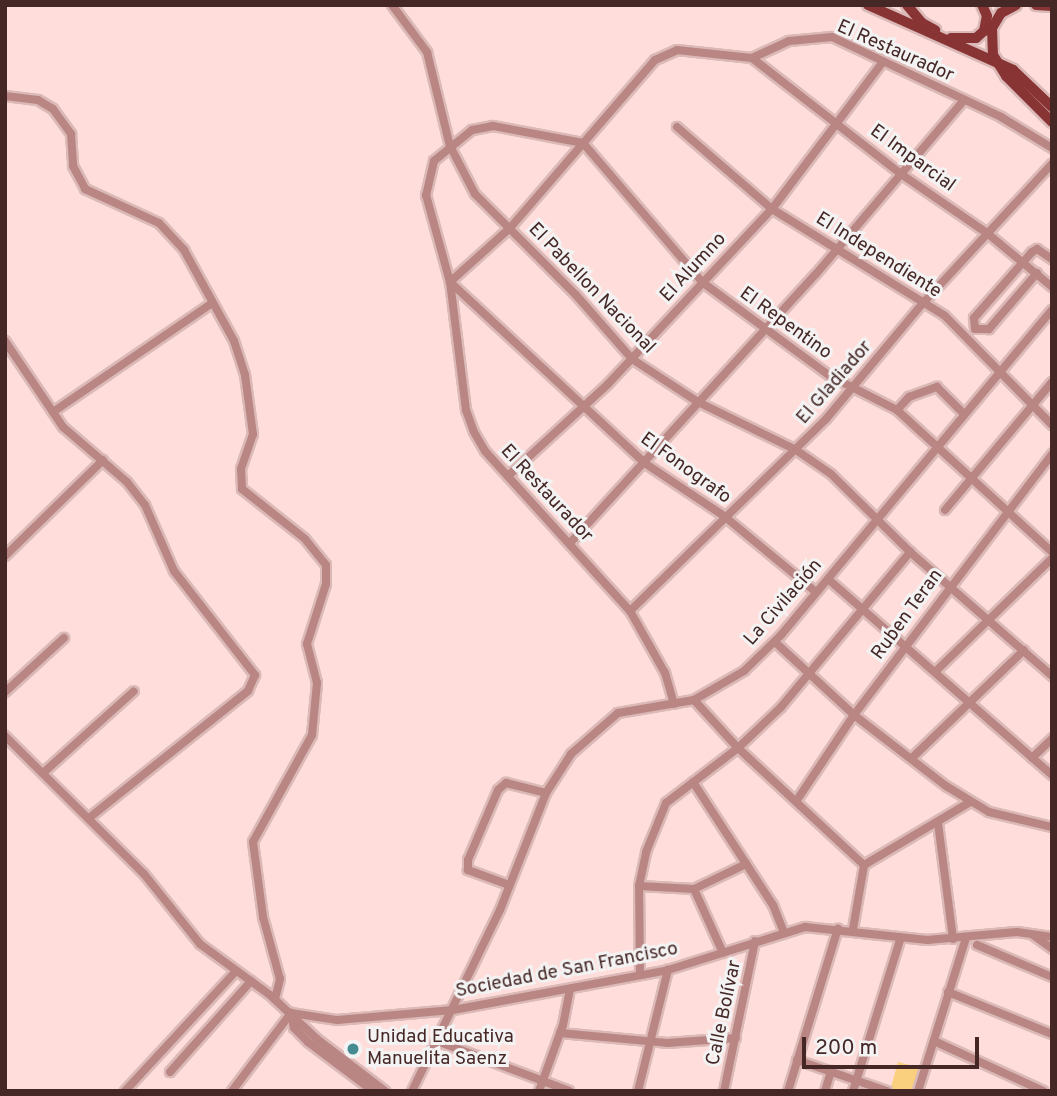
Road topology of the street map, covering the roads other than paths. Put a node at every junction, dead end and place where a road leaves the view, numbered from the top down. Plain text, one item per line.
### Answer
1 (392, 5) edge
2 (868, 5) edge
3 (907, 5) edge
4 (982, 5) edge
5 (1016, 5) edge
6 (1036, 5) edge
7 (1052, 6) edge
8 (951, 38) junction
9 (960, 47) junction
10 (752, 58) junction
11 (997, 62) junction
12 (882, 63) junction
13 (5, 96) edge
14 (964, 100) junction
15 (1052, 107) edge
16 (1052, 122) edge
17 (838, 123) junction
18 (677, 127) dead end
19 (583, 143) junction
20 (450, 146) junction
21 (1052, 148) edge
22 (1052, 164) edge
23 (901, 174) junction
24 (772, 209) junction
25 (510, 228) junction
26 (988, 233) junction
27 (836, 249) junction
28 (1052, 259) edge
29 (1024, 261) junction
30 (1037, 273) junction
31 (1052, 273) edge
32 (450, 282) junction
33 (702, 282) junction
34 (1049, 284) edge
35 (924, 302) junction
36 (212, 303) junction
37 (1052, 310) edge
38 (766, 330) junction
39 (5, 341) edge
40 (632, 359) junction
41 (1000, 373) junction
42 (1052, 382) edge
43 (852, 390) junction
44 (698, 402) junction
45 (585, 406) junction
46 (1032, 406) junction
47 (897, 411) junction
48 (53, 412) junction
49 (964, 414) junction
50 (1052, 425) edge
51 (938, 446) junction
52 (796, 450) junction
53 (1052, 454) edge
54 (103, 460) junction
55 (646, 464) junction
56 (973, 476) junction
57 (508, 477) junction
58 (944, 510) dead end
59 (1009, 510) junction
60 (724, 516) junction
61 (877, 517) junction
62 (571, 542) junction
63 (910, 552) junction
64 (1052, 552) edge
65 (5, 556) edge
66 (1052, 558) edge
67 (828, 579) junction
68 (948, 587) junction
69 (816, 593) junction
70 (864, 610) junction
71 (630, 611) junction
72 (988, 620) junction
73 (64, 638) dead end
74 (775, 642) junction
75 (906, 645) junction
76 (1024, 650) junction
77 (936, 671) junction
78 (810, 674) junction
79 (1052, 676) edge
80 (134, 691) dead end
81 (5, 692) edge
82 (694, 701) junction
83 (971, 702) junction
84 (674, 704) junction
85 (854, 715) junction
86 (5, 736) edge
87 (1052, 739) edge
88 (738, 748) junction
89 (913, 757) junction
90 (1032, 758) junction
91 (43, 773) junction
92 (1052, 775) edge
93 (693, 782) junction
94 (546, 793) junction
95 (797, 800) junction
96 (970, 802) junction
97 (90, 817) junction
98 (938, 823) junction
99 (1052, 827) edge
100 (746, 864) junction
101 (864, 865) junction
102 (509, 885) junction
103 (639, 886) junction
104 (694, 889) junction
105 (838, 928) junction
106 (853, 929) junction
107 (783, 930) junction
108 (1030, 934) junction
109 (901, 937) junction
110 (1052, 937) edge
111 (966, 938) junction
112 (953, 939) junction
113 (755, 941) junction
114 (977, 945) dead end
115 (1052, 949) edge
116 (723, 953) junction
117 (668, 970) junction
118 (236, 971) junction
119 (640, 975) junction
120 (1052, 977) edge
121 (251, 981) junction
122 (570, 989) junction
123 (948, 992) junction
124 (275, 999) junction
125 (453, 1010) junction
126 (291, 1013) junction
127 (560, 1033) junction
128 (1052, 1034) edge
129 (736, 1038) junction
130 (437, 1041) junction
131 (934, 1041) junction
132 (651, 1042) junction
133 (797, 1060) junction
134 (170, 1072) dead end
135 (831, 1072) junction
136 (544, 1080) junction
137 (856, 1080) junction
138 (125, 1091) edge
139 (232, 1091) edge
140 (373, 1091) edge
141 (385, 1091) edge
142 (412, 1091) edge
143 (539, 1091) edge
144 (569, 1091) edge
145 (638, 1091) edge
146 (724, 1091) edge
147 (788, 1091) edge
148 (825, 1091) edge
149 (853, 1091) edge
150 (887, 1091) edge
151 (918, 1091) edge
152 (1043, 1091) edge

1 - 20 street, El Pabellon Nacional
2 - 9 main road
3 - 8 main road
4 - 8 main road
5 - 11 main road
6 - 7 main road
8 - 9 main road
9 - 11 main road
10 - 12 street, El Restaurador
10 - 17 street, El Imparcial
10 - 19 street, El Restaurador
11 - 15 main road
11 - 16 main road
12 - 14 street, El Restaurador
12 - 17 street, El Alumno
13 - 36 street
14 - 21 street, El Restaurador
14 - 23 street
17 - 23 street, El Imparcial
17 - 24 street, El Alumno
18 - 24 street, El Independiente
19 - 20 street, El Restaurador
19 - 25 street
19 - 33 street, El Repentino
20 - 25 street, El Pabellon Nacional
20 - 32 street, El Restaurador
22 - 26 street, El Gladiador
23 - 26 street, El Imparcial
23 - 27 street
24 - 27 street, El Independiente
24 - 33 street, El Alumno
25 - 32 street
25 - 40 street, El Pabellon Nacional
26 - 29 street, El Imparcial
26 - 35 street, El Gladiador
27 - 35 street, El Independiente
27 - 38 street
28 - 29 street
29 - 30 street, El Imparcial
29 - 30 street
30 - 34 street, El Imparcial
31 - 34 street
32 - 45 street, El Fonografo
32 - 57 street, El Restaurador
33 - 38 street, El Repentino
33 - 40 street, El Alumno
35 - 41 street, El Independiente
35 - 43 street, El Gladiador
36 - 48 street
36 - 124 street
37 - 41 street, La Civilación
38 - 43 street, El Repentino
38 - 44 street
39 - 48 street
40 - 44 street, El Pabellon Nacional
40 - 45 street, El Alumno
41 - 46 street, El Independiente
41 - 49 street, La Civilación
42 - 46 street
43 - 47 street, El Repentino
43 - 52 street, El Gladiador
44 - 52 street, El Pabellon Nacional
44 - 55 street
45 - 55 street, El Fonografo
45 - 57 street, El Alumno
46 - 50 street, El Independiente
46 - 56 street
47 - 49 street
47 - 51 street, El Repentino
48 - 54 street
49 - 51 street, La Civilación
51 - 56 street, El Repentino
51 - 61 street, La Civilación
52 - 60 street, El Gladiador
52 - 61 street, El Pabellon Nacional
53 - 59 street, Ruben Teran
54 - 65 street
54 - 97 street
55 - 60 street, El Fonografo
55 - 62 street
56 - 58 street
56 - 59 street, El Repentino
57 - 62 street, El Restaurador
59 - 64 street, El Repentino
59 - 68 street, Ruben Teran
60 - 69 street, El Fonografo
60 - 71 street, El Gladiador
61 - 63 street, El Pabellon Nacional
61 - 67 street, La Civilación
62 - 71 street, El Restaurador
63 - 68 street, El Pabellon Nacional
63 - 70 street
66 - 72 street
67 - 69 street, La Civilación
67 - 70 street
68 - 72 street, El Pabellon Nacional
68 - 75 street, Ruben Teran
69 - 74 street, La Civilación
70 - 75 street
70 - 78 street
71 - 84 street, El Restaurador
72 - 76 street, El Pabellon Nacional
72 - 77 street
73 - 81 street
74 - 78 street
74 - 82 street, La Civilación
75 - 77 street
75 - 85 street, Ruben Teran
76 - 79 street, El Pabellon Nacional
76 - 83 street
77 - 83 street
78 - 85 street
78 - 88 street
80 - 91 street
82 - 84 street, La Civilación
82 - 88 street
83 - 89 street
83 - 90 street
84 - 94 street, La Civilación
85 - 89 street
85 - 95 street, Ruben Teran
86 - 91 street
87 - 90 street
88 - 93 street
88 - 95 street
89 - 96 street
90 - 92 street
91 - 97 street
93 - 100 street
93 - 103 street
94 - 102 street, La Civilación
94 - 102 street
95 - 101 street
96 - 98 street
96 - 99 street
97 - 118 street
98 - 101 street
98 - 112 street
100 - 104 street
100 - 107 street
101 - 106 street
102 - 125 street, La Civilación
103 - 104 street
103 - 119 street
104 - 116 street
105 - 106 street, Sociedad de San Francisco
105 - 107 street, Sociedad de San Francisco
105 - 133 street
106 - 109 street, Sociedad de San Francisco
107 - 113 street, Sociedad de San Francisco
108 - 110 street, Sociedad de San Francisco
108 - 111 street, Sociedad de San Francisco
108 - 115 street
109 - 112 street, Sociedad de San Francisco
109 - 137 street
111 - 112 street, Sociedad de San Francisco
111 - 123 street
113 - 116 street, Sociedad de San Francisco
113 - 129 street, Calle Bolívar
114 - 120 street
116 - 117 street, Sociedad de San Francisco
117 - 119 street, Sociedad de San Francisco
117 - 132 street
118 - 121 street
118 - 138 street
119 - 122 street, Sociedad de San Francisco
121 - 124 street
121 - 134 street
122 - 125 street, Sociedad de San Francisco
122 - 127 street
123 - 128 street
123 - 131 street
124 - 126 street
125 - 126 street, Sociedad de San Francisco
125 - 130 street, La Civilación
126 - 139 street
126 - 140 street
126 - 141 street
127 - 132 street
127 - 136 street
129 - 132 street
129 - 146 street, Calle Bolívar
130 - 136 street
130 - 142 street, La Civilación
131 - 151 street
131 - 152 street
132 - 145 street
133 - 135 street
133 - 147 street
135 - 137 street
135 - 148 street
136 - 143 street
136 - 144 street
137 - 149 street
137 - 150 street

